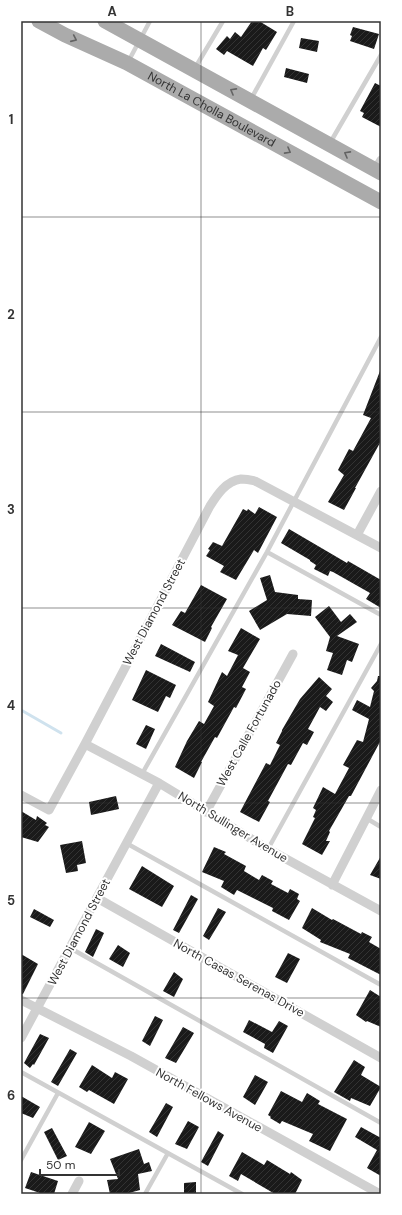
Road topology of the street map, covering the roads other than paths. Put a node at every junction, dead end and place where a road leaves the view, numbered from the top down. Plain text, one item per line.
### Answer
1 (39, 21) edge
2 (105, 21) edge
3 (150, 21) edge
4 (223, 21) edge
5 (294, 21) edge
6 (140, 40) junction
7 (381, 55) edge
8 (127, 63) junction
9 (195, 70) junction
10 (250, 100) junction
11 (329, 144) junction
12 (379, 168) edge
13 (381, 202) edge
14 (381, 337) edge
15 (381, 491) edge
16 (295, 501) junction
17 (357, 535) junction
18 (381, 548) edge
19 (267, 552) junction
20 (381, 615) edge
21 (381, 644) edge
22 (293, 654) dead end
23 (85, 744) junction
24 (142, 774) junction
25 (159, 783) junction
26 (381, 790) edge
27 (21, 795) edge
28 (206, 812) junction
29 (366, 818) junction
30 (381, 827) edge
31 (126, 844) junction
32 (268, 849) junction
33 (332, 884) junction
34 (97, 898) junction
35 (381, 911) edge
36 (70, 948) junction
37 (381, 985) edge
38 (21, 1000) edge
39 (37, 1008) junction
40 (21, 1038) edge
41 (381, 1058) edge
42 (21, 1072) edge
43 (58, 1093) junction
44 (381, 1123) edge
45 (168, 1153) junction
46 (21, 1160) edge
47 (79, 1180) dead end
48 (72, 1194) edge
49 (145, 1194) edge
50 (242, 1194) edge
51 (380, 1194) edge

1 -> 8 main road, North La Cholla Boulevard
2 - 6 main road
3 - 6 lane
4 - 9 lane
5 - 10 lane
6 - 8 lane
6 - 9 main road
7 - 11 lane
8 -> 13 main road, North La Cholla Boulevard
10 -> 9 main road
10 - 11 main road
12 -> 11 main road
14 - 16 lane
15 - 17 street
16 - 17 street
16 - 19 lane
16 - 23 street, West Diamond Street
17 - 18 street
19 - 20 lane
19 - 24 lane
21 - 32 lane
22 - 28 street, West Calle Fortunado
23 - 24 street, North Sullinger Avenue
23 - 27 street, West Diamond Street
24 - 25 street, North Sullinger Avenue
25 - 28 street, North Sullinger Avenue
25 - 31 street, West Diamond Street
26 - 29 street
28 - 32 street, North Sullinger Avenue
29 - 30 lane
29 - 33 street
31 - 34 street, West Diamond Street
31 - 37 lane
32 - 33 street, North Sullinger Avenue
33 - 35 street, North Sullinger Avenue
34 - 36 street, West Diamond Street
34 - 41 street, North Casas Serenas Drive
36 - 39 street, West Diamond Street
36 - 44 lane
38 - 39 street, North Fellows Avenue
39 - 40 street, West Diamond Street
39 - 51 street, North Fellows Avenue
42 - 43 lane
43 - 45 lane
43 - 46 lane
45 - 49 lane
45 - 50 lane
47 - 48 street

